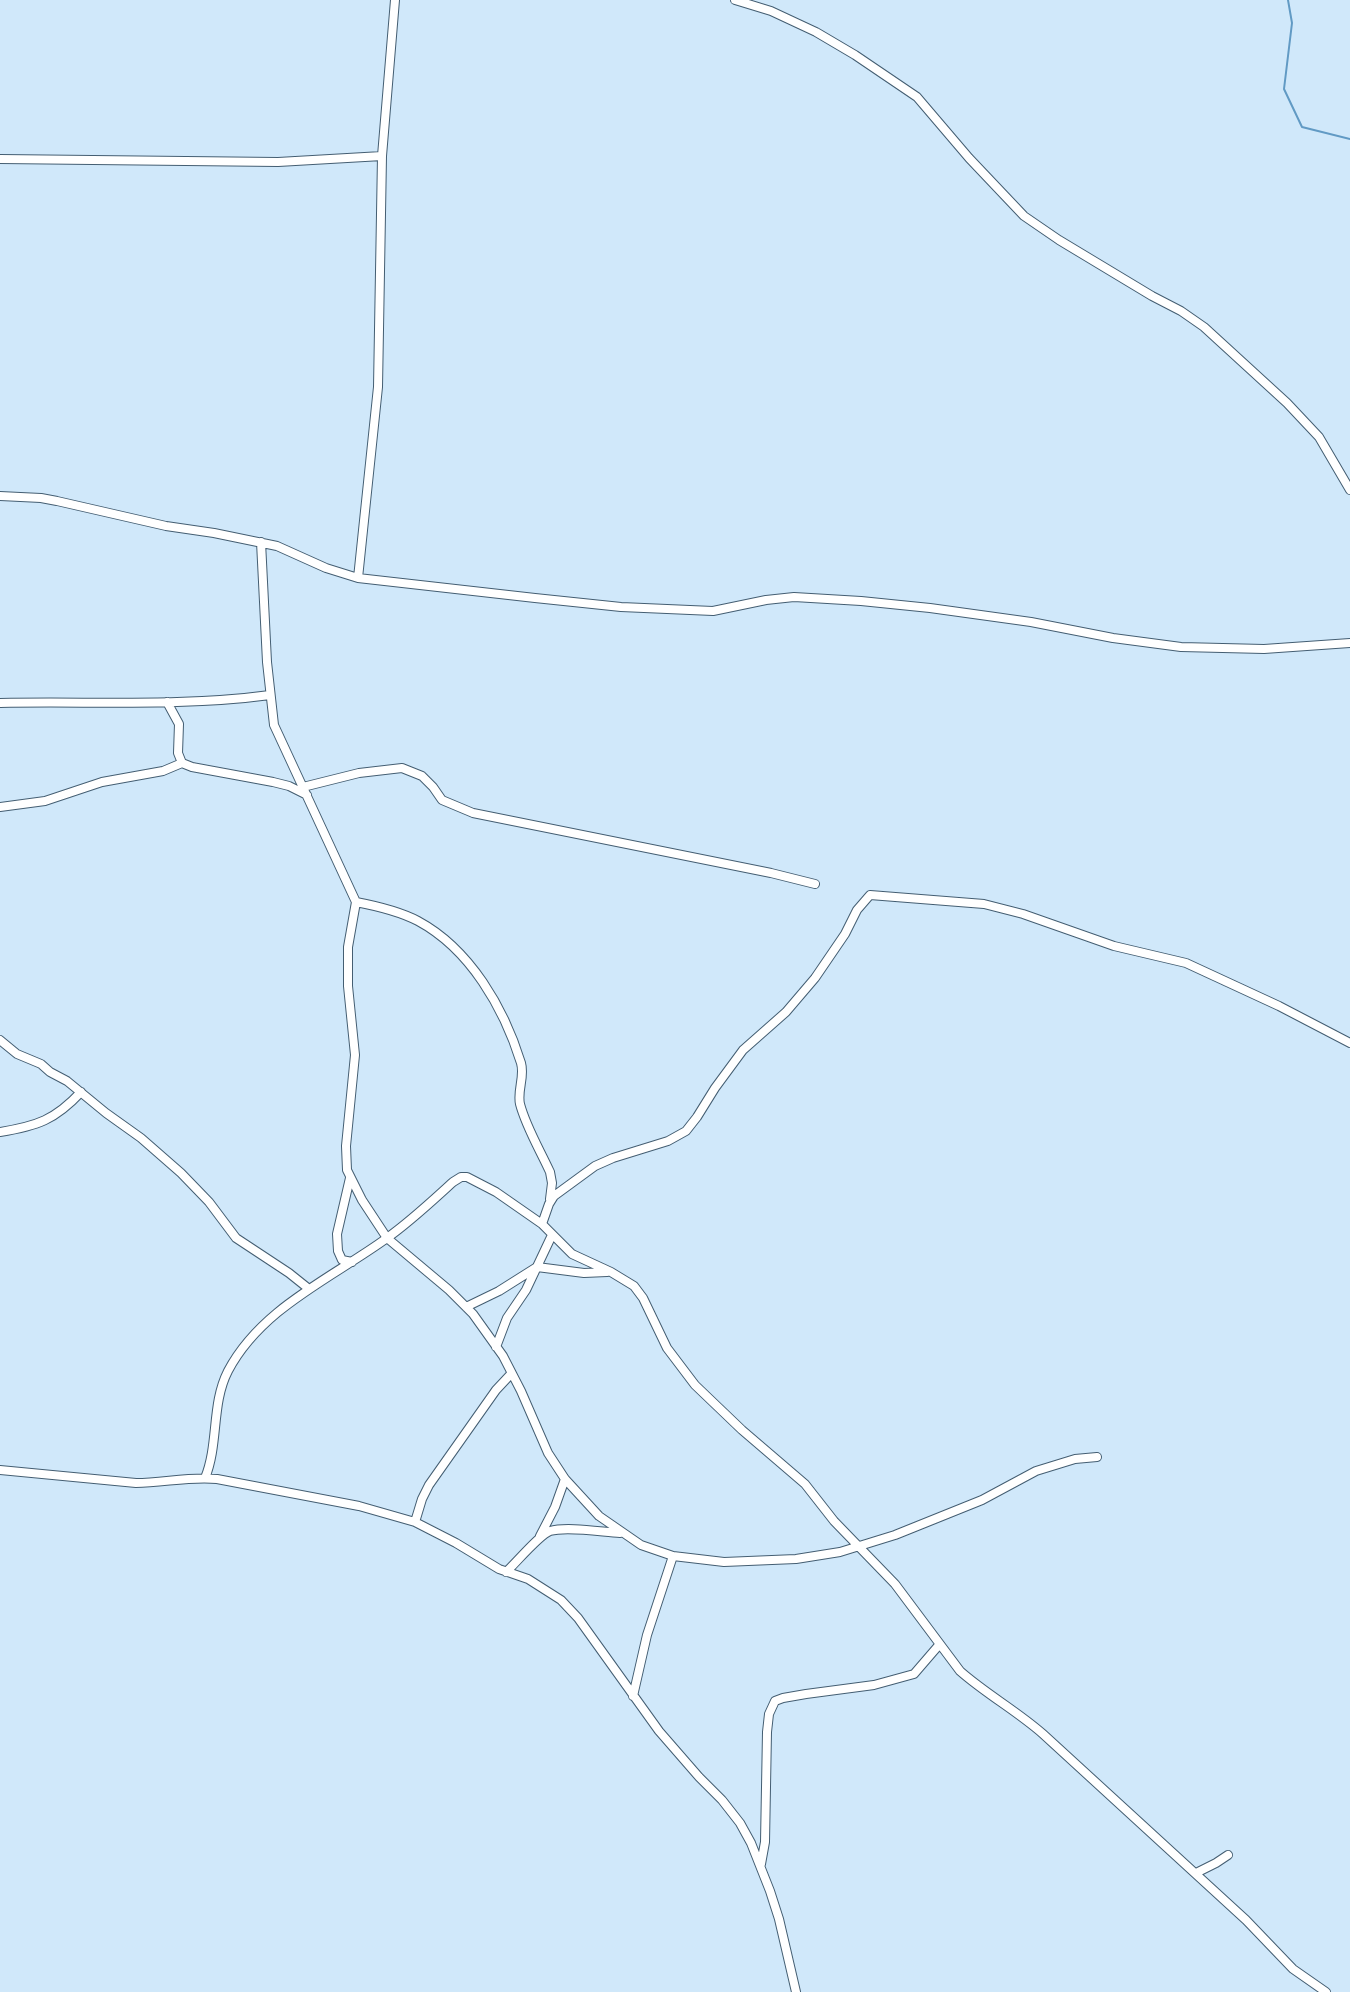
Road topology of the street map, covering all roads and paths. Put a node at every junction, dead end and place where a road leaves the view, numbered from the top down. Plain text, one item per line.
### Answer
1 (395, 0) edge
2 (735, 0) edge
3 (382, 156) junction
4 (0, 159) edge
5 (1350, 490) edge
6 (0, 496) edge
7 (261, 542) junction
8 (358, 578) junction
9 (1350, 644) edge
10 (270, 695) junction
11 (166, 702) junction
12 (0, 703) edge
13 (182, 763) junction
14 (305, 791) junction
15 (0, 807) edge
16 (815, 884) dead end
17 (356, 902) junction
18 (0, 1040) edge
19 (1350, 1043) edge
20 (81, 1092) junction
21 (0, 1132) edge
22 (350, 1178) junction
23 (549, 1204) junction
24 (542, 1224) junction
25 (552, 1235) junction
26 (387, 1238) junction
27 (352, 1262) junction
28 (537, 1267) junction
29 (611, 1272) junction
30 (309, 1289) junction
31 (466, 1308) junction
32 (496, 1347) junction
33 (511, 1374) junction
34 (1096, 1457) dead end
35 (0, 1470) edge
36 (205, 1478) junction
37 (565, 1479) junction
38 (415, 1522) junction
39 (621, 1533) junction
40 (540, 1538) junction
41 (858, 1547) junction
42 (673, 1556) junction
43 (506, 1572) junction
44 (939, 1645) junction
45 (633, 1696) junction
46 (1228, 1855) dead end
47 (760, 1865) junction
48 (1196, 1873) junction
49 (796, 1992) edge
50 (1326, 1992) edge

1 - 3 street
2 - 5 street
3 - 4 street
3 - 8 street
6 - 7 street
7 - 8 street
7 - 10 street
8 - 9 street
10 - 11 street
10 - 14 street
11 - 12 street
11 - 13 street
13 - 14 street
13 - 15 street
14 - 16 street
14 - 17 street
17 - 22 street
17 - 23 street
18 - 20 street
19 - 23 street
20 - 21 street
20 - 30 street
22 - 26 street
22 - 27 street
23 - 24 street
24 - 25 street
24 - 26 street
25 - 28 street
25 - 29 street
26 - 27 street
26 - 31 street
27 - 30 street
28 - 29 street
28 - 31 street
28 - 32 street
29 - 41 street
30 - 36 street
31 - 32 street
32 - 33 street
33 - 37 street
33 - 38 street
34 - 41 street
35 - 36 street
36 - 38 street
37 - 39 street
37 - 40 street
38 - 43 street
39 - 40 street
39 - 42 street
40 - 43 street
41 - 42 street
41 - 44 street
42 - 45 street
43 - 45 street
44 - 47 street
44 - 48 street
45 - 47 street
46 - 48 street
47 - 49 street
48 - 50 street

